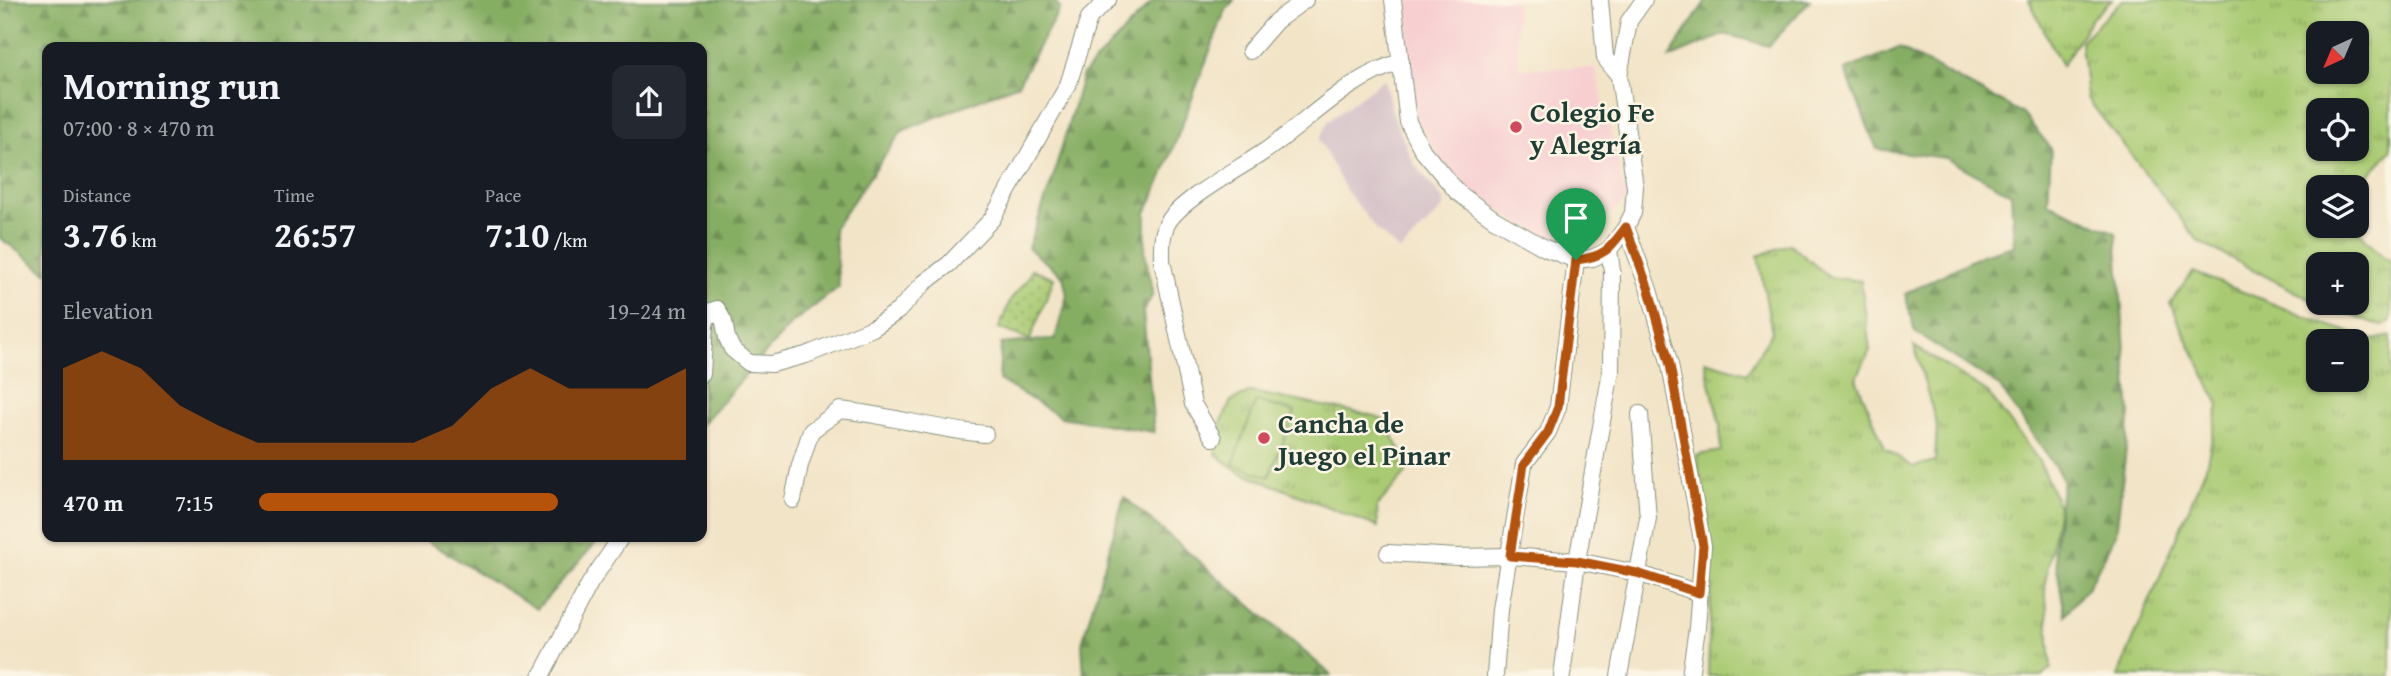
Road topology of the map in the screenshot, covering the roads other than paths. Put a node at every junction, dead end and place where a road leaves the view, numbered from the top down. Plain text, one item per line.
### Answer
1 (1108, 0) edge
2 (1305, 0) edge
3 (1393, 0) edge
4 (1600, 0) edge
5 (1644, 0) edge
6 (1250, 51) dead end
7 (1401, 62) junction
8 (1619, 76) junction
9 (1626, 227) junction
10 (1609, 250) junction
11 (1576, 260) junction
12 (707, 318) edge
13 (1640, 414) dead end
14 (985, 434) dead end
15 (1213, 438) dead end
16 (793, 500) dead end
17 (618, 542) edge
18 (1388, 553) dead end
19 (1510, 556) junction
20 (1577, 561) junction
21 (1637, 573) junction
22 (1699, 593) junction
23 (541, 676) edge
24 (1495, 676) edge
25 (1562, 676) edge
26 (1619, 676) edge
27 (1690, 676) edge

1 - 12 street
2 - 6 street
3 - 7 street
4 - 8 street
5 - 8 street
7 - 11 street
7 - 15 street
8 - 9 street
9 - 10 street
9 - 22 street
10 - 11 street
10 - 20 street
11 - 19 street
13 - 21 street
14 - 16 street
17 - 23 street
18 - 19 street
19 - 20 street
19 - 24 street
20 - 21 street
20 - 25 street
21 - 22 street
21 - 26 street
22 - 27 street

